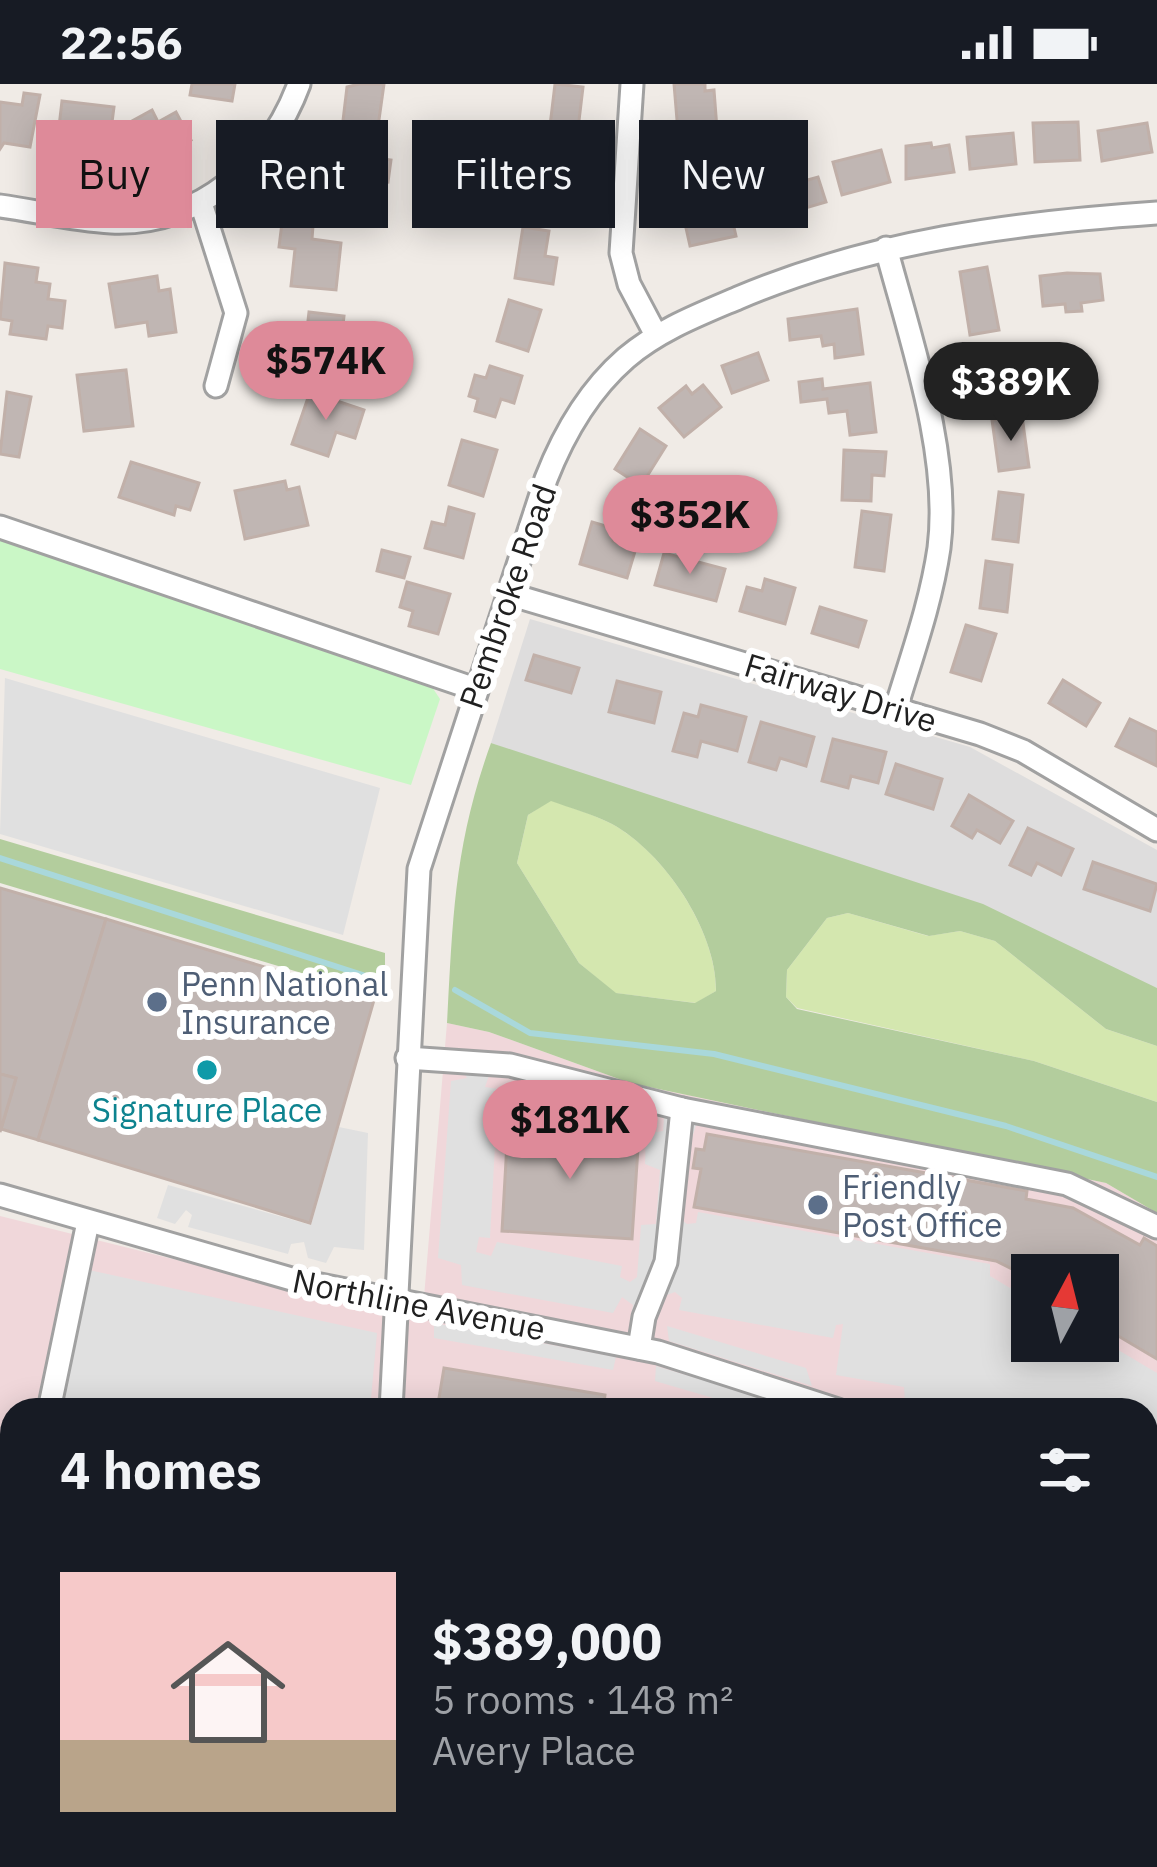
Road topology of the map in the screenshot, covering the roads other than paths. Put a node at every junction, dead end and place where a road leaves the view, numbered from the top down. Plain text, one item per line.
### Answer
1 (299, 84) edge
2 (632, 84) edge
3 (201, 203) junction
4 (0, 206) edge
5 (1157, 213) edge
6 (886, 248) junction
7 (656, 334) junction
8 (216, 386) dead end
9 (0, 527) edge
10 (509, 594) junction
11 (476, 689) junction
12 (896, 708) junction
13 (1157, 830) edge
14 (407, 1058) junction
15 (682, 1109) junction
16 (0, 1195) edge
17 (88, 1222) junction
18 (1157, 1227) edge
19 (397, 1301) junction
20 (639, 1348) junction
21 (51, 1398) edge
22 (392, 1398) edge
23 (799, 1398) edge

1 - 3 street
2 - 7 street
3 - 4 street
3 - 8 street
5 - 6 street, Pembroke Road
6 - 7 street, Pembroke Road
6 - 12 street
7 - 10 street, Pembroke Road
9 - 11 street
10 - 11 street, Pembroke Road
10 - 12 street, Fairway Drive
11 - 14 street, Pembroke Road
12 - 13 street, Fairway Drive
14 - 15 street
14 - 19 street, Pembroke Road
15 - 18 street
15 - 20 street
16 - 17 street, Northline Avenue
17 - 19 street, Northline Avenue
17 - 21 street
19 - 20 street, Northline Avenue
19 - 22 street, Pembroke Road
20 - 23 street, Northline Avenue

